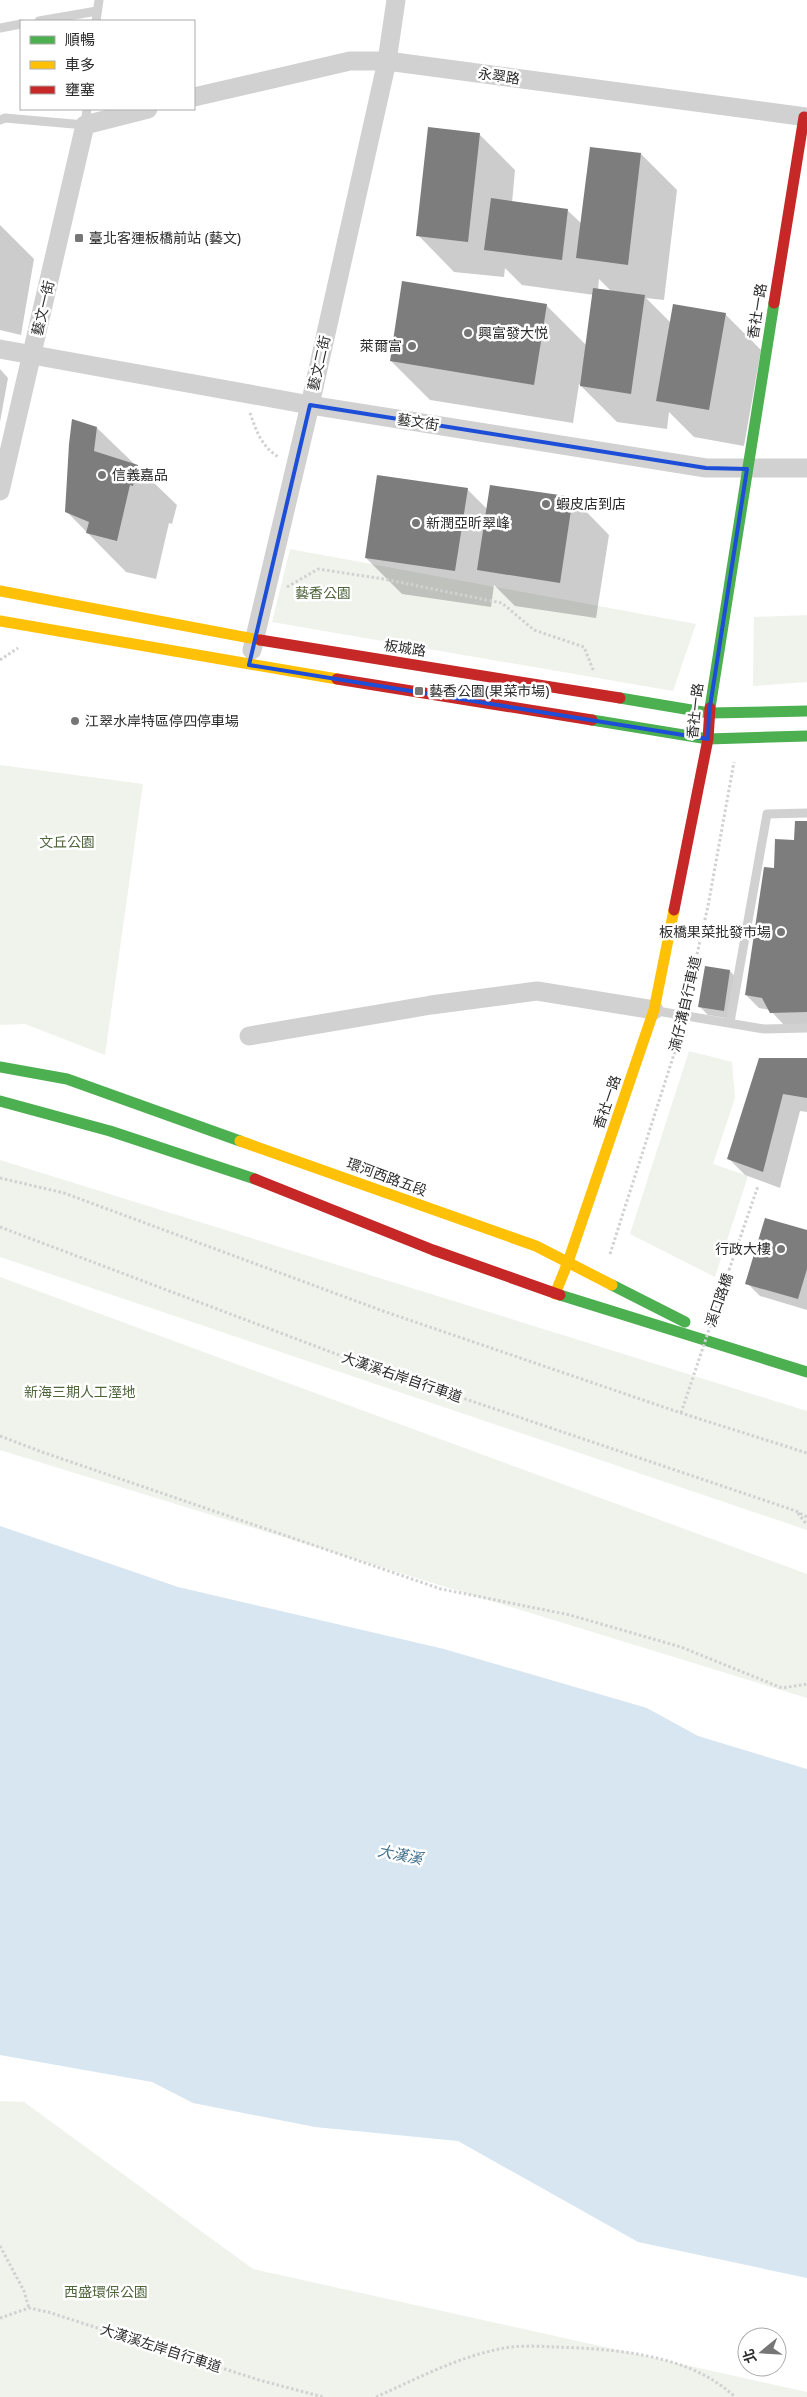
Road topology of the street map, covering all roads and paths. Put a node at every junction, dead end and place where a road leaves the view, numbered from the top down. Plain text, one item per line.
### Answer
1 (99, 0) edge
2 (396, 0) edge
3 (97, 12) junction
4 (45, 20) edge
5 (96, 20) edge
6 (20, 24) edge
7 (0, 28) edge
8 (387, 61) junction
9 (195, 97) edge
10 (140, 110) edge
11 (86, 117) edge
12 (806, 117) edge
13 (0, 120) edge
14 (0, 349) edge
15 (31, 356) junction
16 (310, 405) junction
17 (248, 407) dead end
18 (284, 459) dead end
19 (807, 468) edge
20 (747, 469) junction
21 (0, 491) edge
22 (287, 587) dead end
23 (0, 591) edge
24 (0, 621) edge
25 (254, 639) junction
26 (22, 645) dead end
27 (0, 660) edge
28 (249, 665) junction
29 (595, 675) dead end
30 (807, 711) edge
31 (709, 713) junction
32 (807, 736) edge
33 (708, 739) junction
34 (740, 759) dead end
35 (807, 813) edge
36 (654, 1010) junction
37 (683, 1015) junction
38 (730, 1022) junction
39 (807, 1028) edge
40 (248, 1036) dead end
41 (0, 1068) edge
42 (0, 1102) edge
43 (0, 1178) edge
44 (758, 1186) dead end
45 (0, 1227) edge
46 (610, 1254) dead end
47 (568, 1262) junction
48 (555, 1294) junction
49 (748, 1354) junction
50 (807, 1372) edge
51 (681, 1413) junction
52 (0, 1436) edge
53 (807, 1453) edge
54 (796, 1512) junction
55 (807, 1517) edge
56 (807, 1525) edge
57 (807, 1684) edge
58 (0, 2246) edge
59 (29, 2308) junction
60 (0, 2318) edge
61 (323, 2397) edge
62 (376, 2397) edge
63 (735, 2397) edge

1 - 3 lane
2 - 8 street, 藝文二街
3 - 4 lane
3 - 5 lane
6 - 7 lane
8 - 9 street, 永翠路
8 - 12 street, 永翠路
8 - 16 street, 藝文二街
10 - 11 street
11 - 13 lane
11 - 15 street, 藝文一街
12 - 20 street, 香社一路
14 - 15 street, 藝文街
15 - 16 street, 藝文街
15 - 21 street, 藝文一街
16 - 20 street, 藝文街
16 - 25 street, 藝文二街
17 - 18 path
19 - 20 street, 藝文街
20 - 31 street, 香社一路
22 - 29 path
23 - 25 street, 板城路
24 - 28 street
25 - 28 street, 藝文二街
25 - 31 street, 板城路
26 - 27 path
28 - 33 street
30 - 31 street, 板城路
31 - 33 street, 香社一路
32 - 33 street
33 - 36 street, 香社一路
34 - 37 path, 湳仔溝自行車道
35 - 38 lane
36 - 37 lane
36 - 40 street
36 - 47 street, 香社一路
37 - 38 lane
37 - 46 path, 湳仔溝自行車道
38 - 39 lane
41 - 47 street, 環河西路五段
42 - 48 street, 環河西路五段
43 - 51 path
44 - 51 path, 溪口路橋, bridge
45 - 54 path, 大漢溪右岸自行車道
47 - 48 street, 香社一路
47 - 49 street, 環河西路五段
48 - 49 street, 環河西路五段
49 - 50 street, 環河西路五段
51 - 53 path
52 - 57 path
54 - 55 path, 大漢溪右岸自行車道
54 - 56 path
58 - 59 path
59 - 60 path
59 - 61 path, 大漢溪左岸自行車道
62 - 63 path

